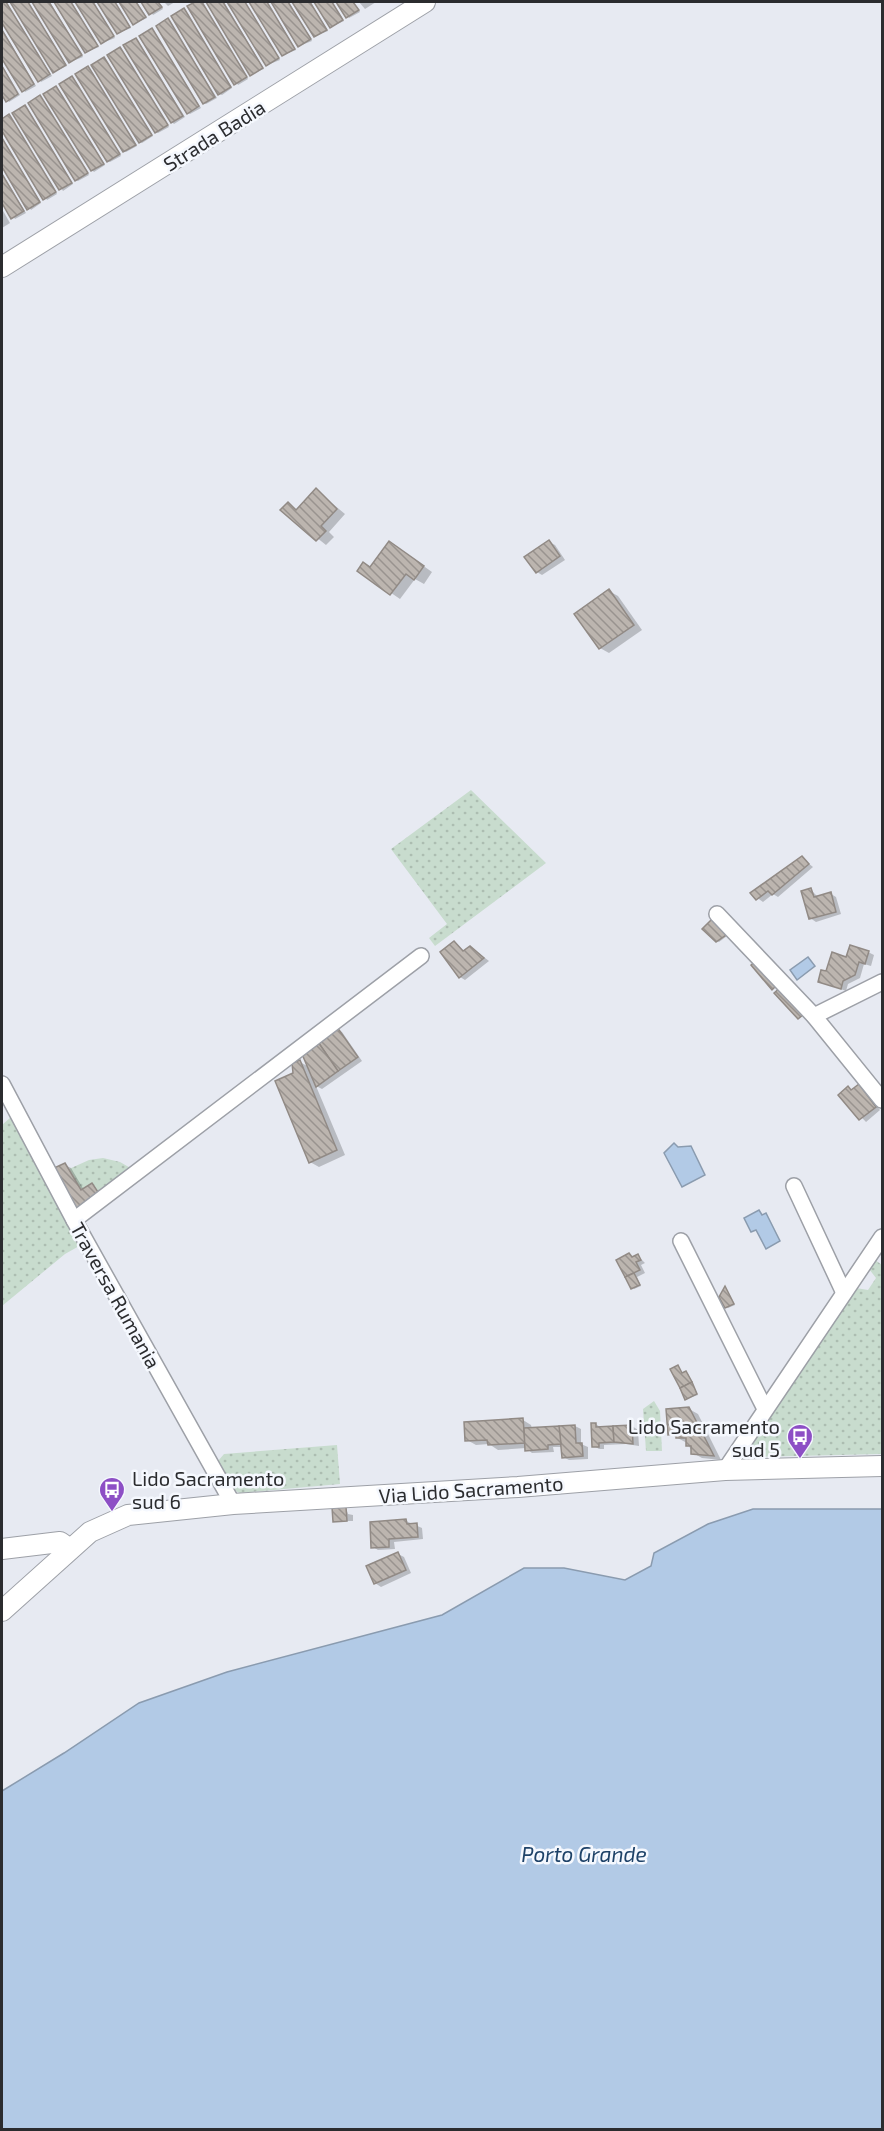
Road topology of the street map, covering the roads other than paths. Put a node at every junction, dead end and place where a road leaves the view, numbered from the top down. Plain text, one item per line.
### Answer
1 (425, 2) edge
2 (2, 267) edge
3 (717, 914) dead end
4 (421, 956) dead end
5 (882, 982) edge
6 (814, 1016) junction
7 (2, 1084) edge
8 (882, 1100) edge
9 (794, 1186) dead end
10 (74, 1220) junction
11 (882, 1237) edge
12 (681, 1241) dead end
13 (844, 1293) junction
14 (765, 1409) junction
15 (882, 1466) edge
16 (725, 1470) junction
17 (233, 1504) junction
18 (2, 1549) edge
19 (70, 1549) junction
20 (2, 1611) edge

1 - 2 street, Strada Badia
3 - 6 street
4 - 10 street
5 - 6 street
6 - 8 street
7 - 10 street, Traversa Rumania
9 - 13 street
10 - 17 street, Traversa Rumania
11 - 13 street
12 - 14 street
13 - 14 street
14 - 16 street
15 - 16 street, Via Lido Sacramento
16 - 17 street, Via Lido Sacramento
17 - 19 street, Via Lido Sacramento
18 - 19 street
19 - 20 street, Via Lido Sacramento

